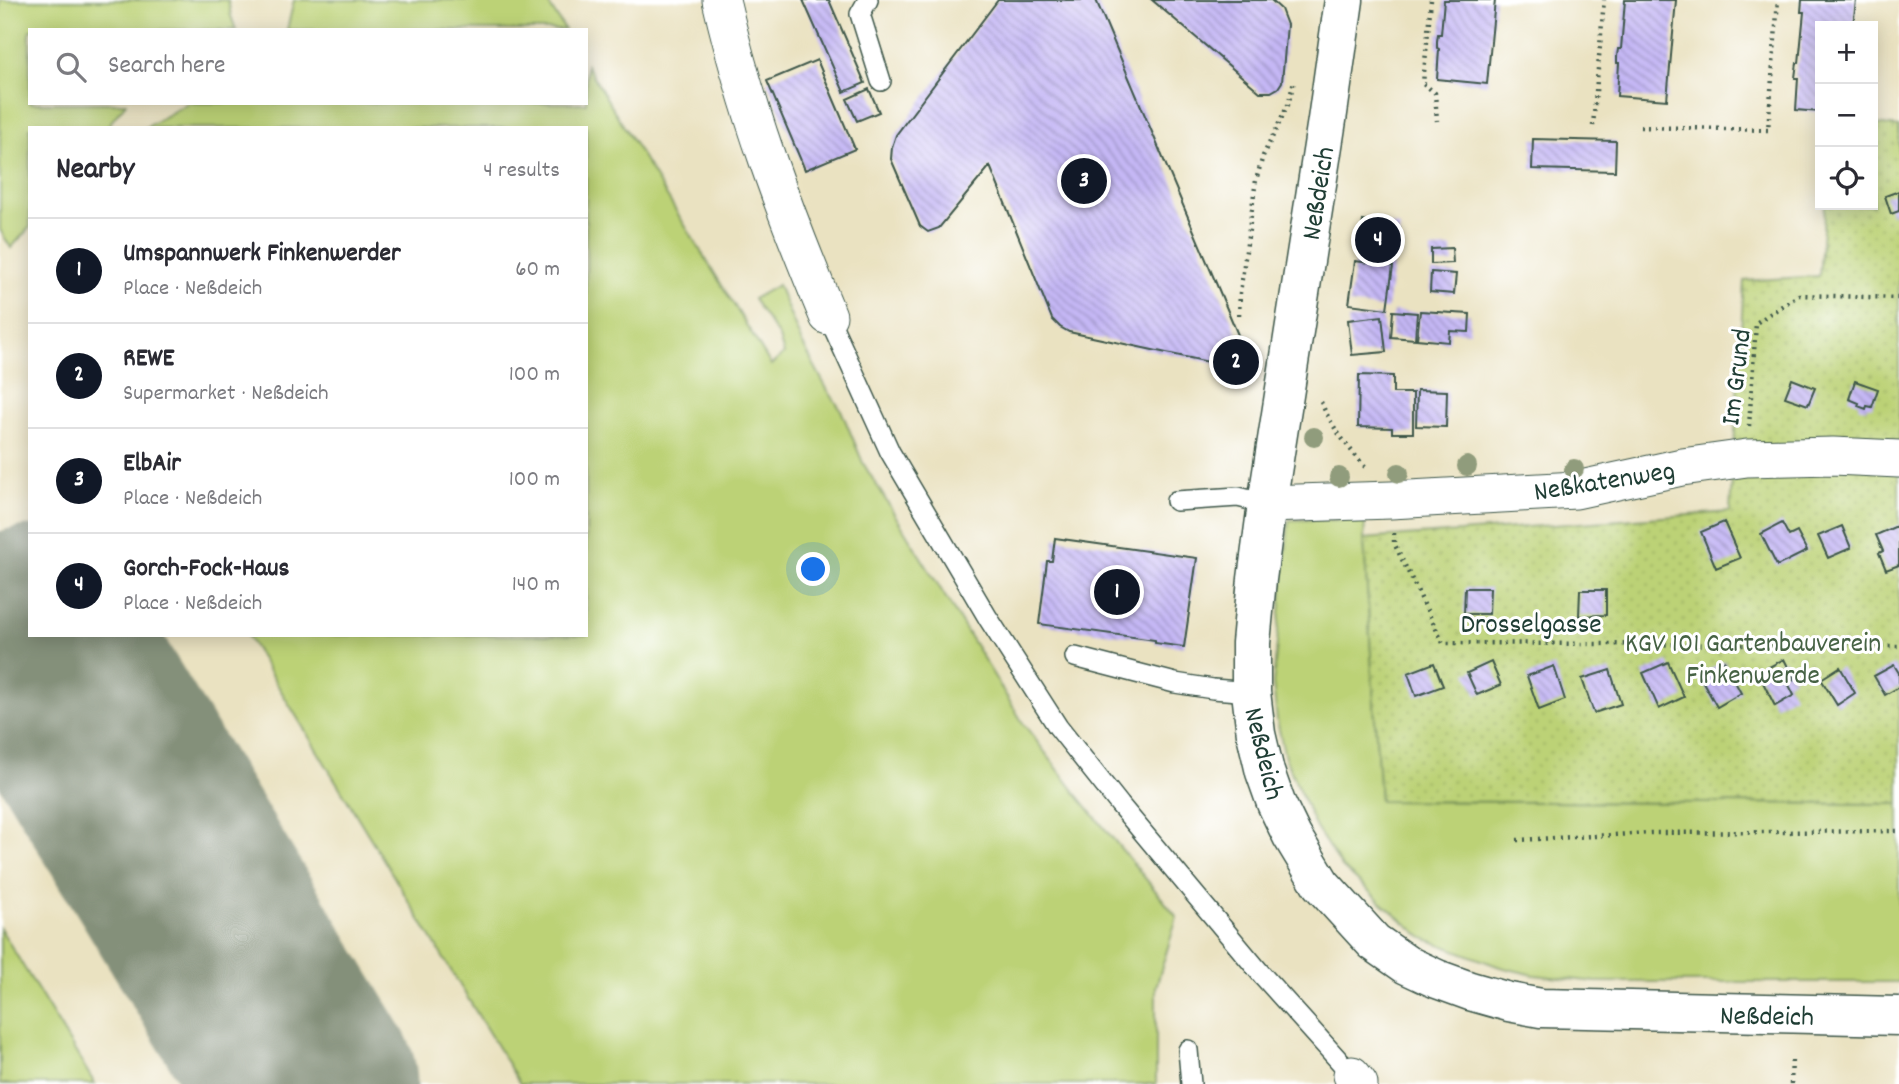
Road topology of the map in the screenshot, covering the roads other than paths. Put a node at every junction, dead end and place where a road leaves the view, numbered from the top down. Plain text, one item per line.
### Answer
1 (721, 0) edge
2 (869, 0) edge
3 (1344, 0) edge
4 (881, 81) dead end
5 (828, 316) joint
6 (1899, 459) edge
7 (1176, 501) dead end
8 (1267, 504) junction
9 (1075, 657) dead end
10 (1251, 692) junction
11 (1899, 1016) edge
12 (1188, 1050) dead end
13 (1355, 1079) edge
14 (1191, 1084) edge

1 - 5 street
2 - 4 lane
3 - 8 street, Neßdeich
5 - 13 lane
6 - 8 street, Neßkatenweg
7 - 8 lane
8 - 10 street, Neßdeich
9 - 10 lane
10 - 11 street, Neßdeich
12 - 14 lane

